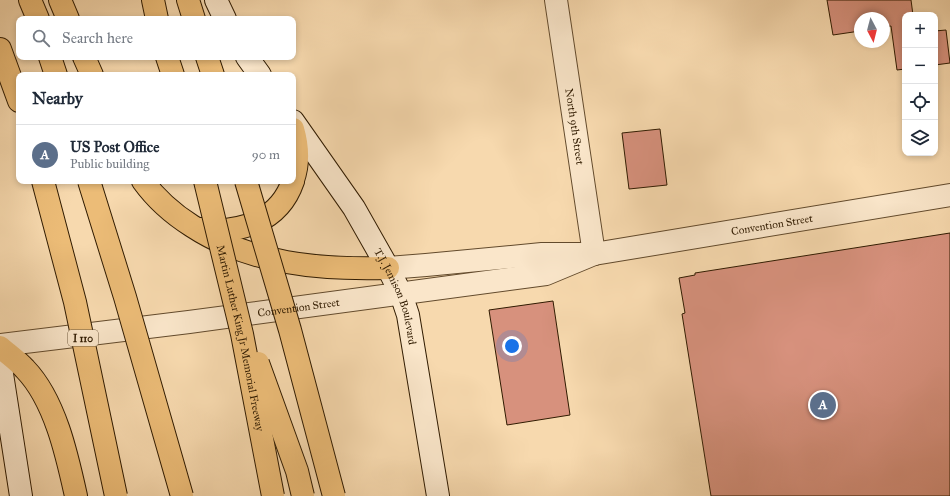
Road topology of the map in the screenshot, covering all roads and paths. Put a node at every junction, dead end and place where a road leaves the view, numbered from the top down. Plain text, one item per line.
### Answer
1 (30, 0) edge
2 (60, 0) edge
3 (153, 0) edge
4 (188, 0) edge
5 (216, 0) edge
6 (556, 0) edge
7 (37, 16) edge
8 (67, 16) edge
9 (156, 16) edge
10 (193, 16) edge
11 (224, 16) edge
12 (0, 49) edge
13 (51, 60) edge
14 (85, 60) edge
15 (169, 60) edge
16 (208, 60) edge
17 (249, 60) edge
18 (55, 72) edge
19 (91, 72) edge
20 (172, 72) edge
21 (212, 72) edge
22 (258, 72) edge
23 (16, 93) edge
24 (296, 125) edge
25 (296, 148) edge
26 (296, 169) edge
27 (44, 184) edge
28 (90, 184) edge
29 (145, 184) edge
30 (206, 184) edge
31 (247, 184) edge
32 (292, 184) edge
33 (950, 195) edge
34 (195, 228) junction
35 (594, 254) junction
36 (388, 268) junction
37 (230, 284) junction
38 (401, 294) junction
39 (0, 346) edge
40 (0, 361) edge
41 (20, 496) edge
42 (76, 496) edge
43 (116, 496) edge
44 (182, 496) edge
45 (273, 496) edge
46 (303, 496) edge
47 (334, 496) edge
48 (438, 496) edge

1 - 7 highway
2 - 8 highway
3 - 9 highway
4 - 10 highway
5 - 11 street
6 - 35 street, North 9th Street
12 - 23 highway
13 - 18 highway
14 - 19 highway
15 - 20 highway
16 - 21 highway
17 - 22 street
24 - 36 street, T.J. Jemison Boulevard
25 - 26 highway
27 - 43 highway, I 110, bridge
28 - 44 highway, bridge
29 - 34 highway
30 - 37 highway, Martin Luther King Jr Memorial Freeway, bridge
31 - 47 highway, bridge
32 - 34 highway
33 - 35 street, Convention Street
34 - 36 highway
35 - 36 street, Convention Street
35 - 38 street, Convention Street
36 - 38 street, T.J. Jemison Boulevard
37 - 45 highway, Martin Luther King Jr Memorial Freeway, bridge
37 - 46 highway, bridge
38 - 39 street, Convention Street
38 - 48 street, T.J. Jemison Boulevard
39 - 42 highway
40 - 41 street

